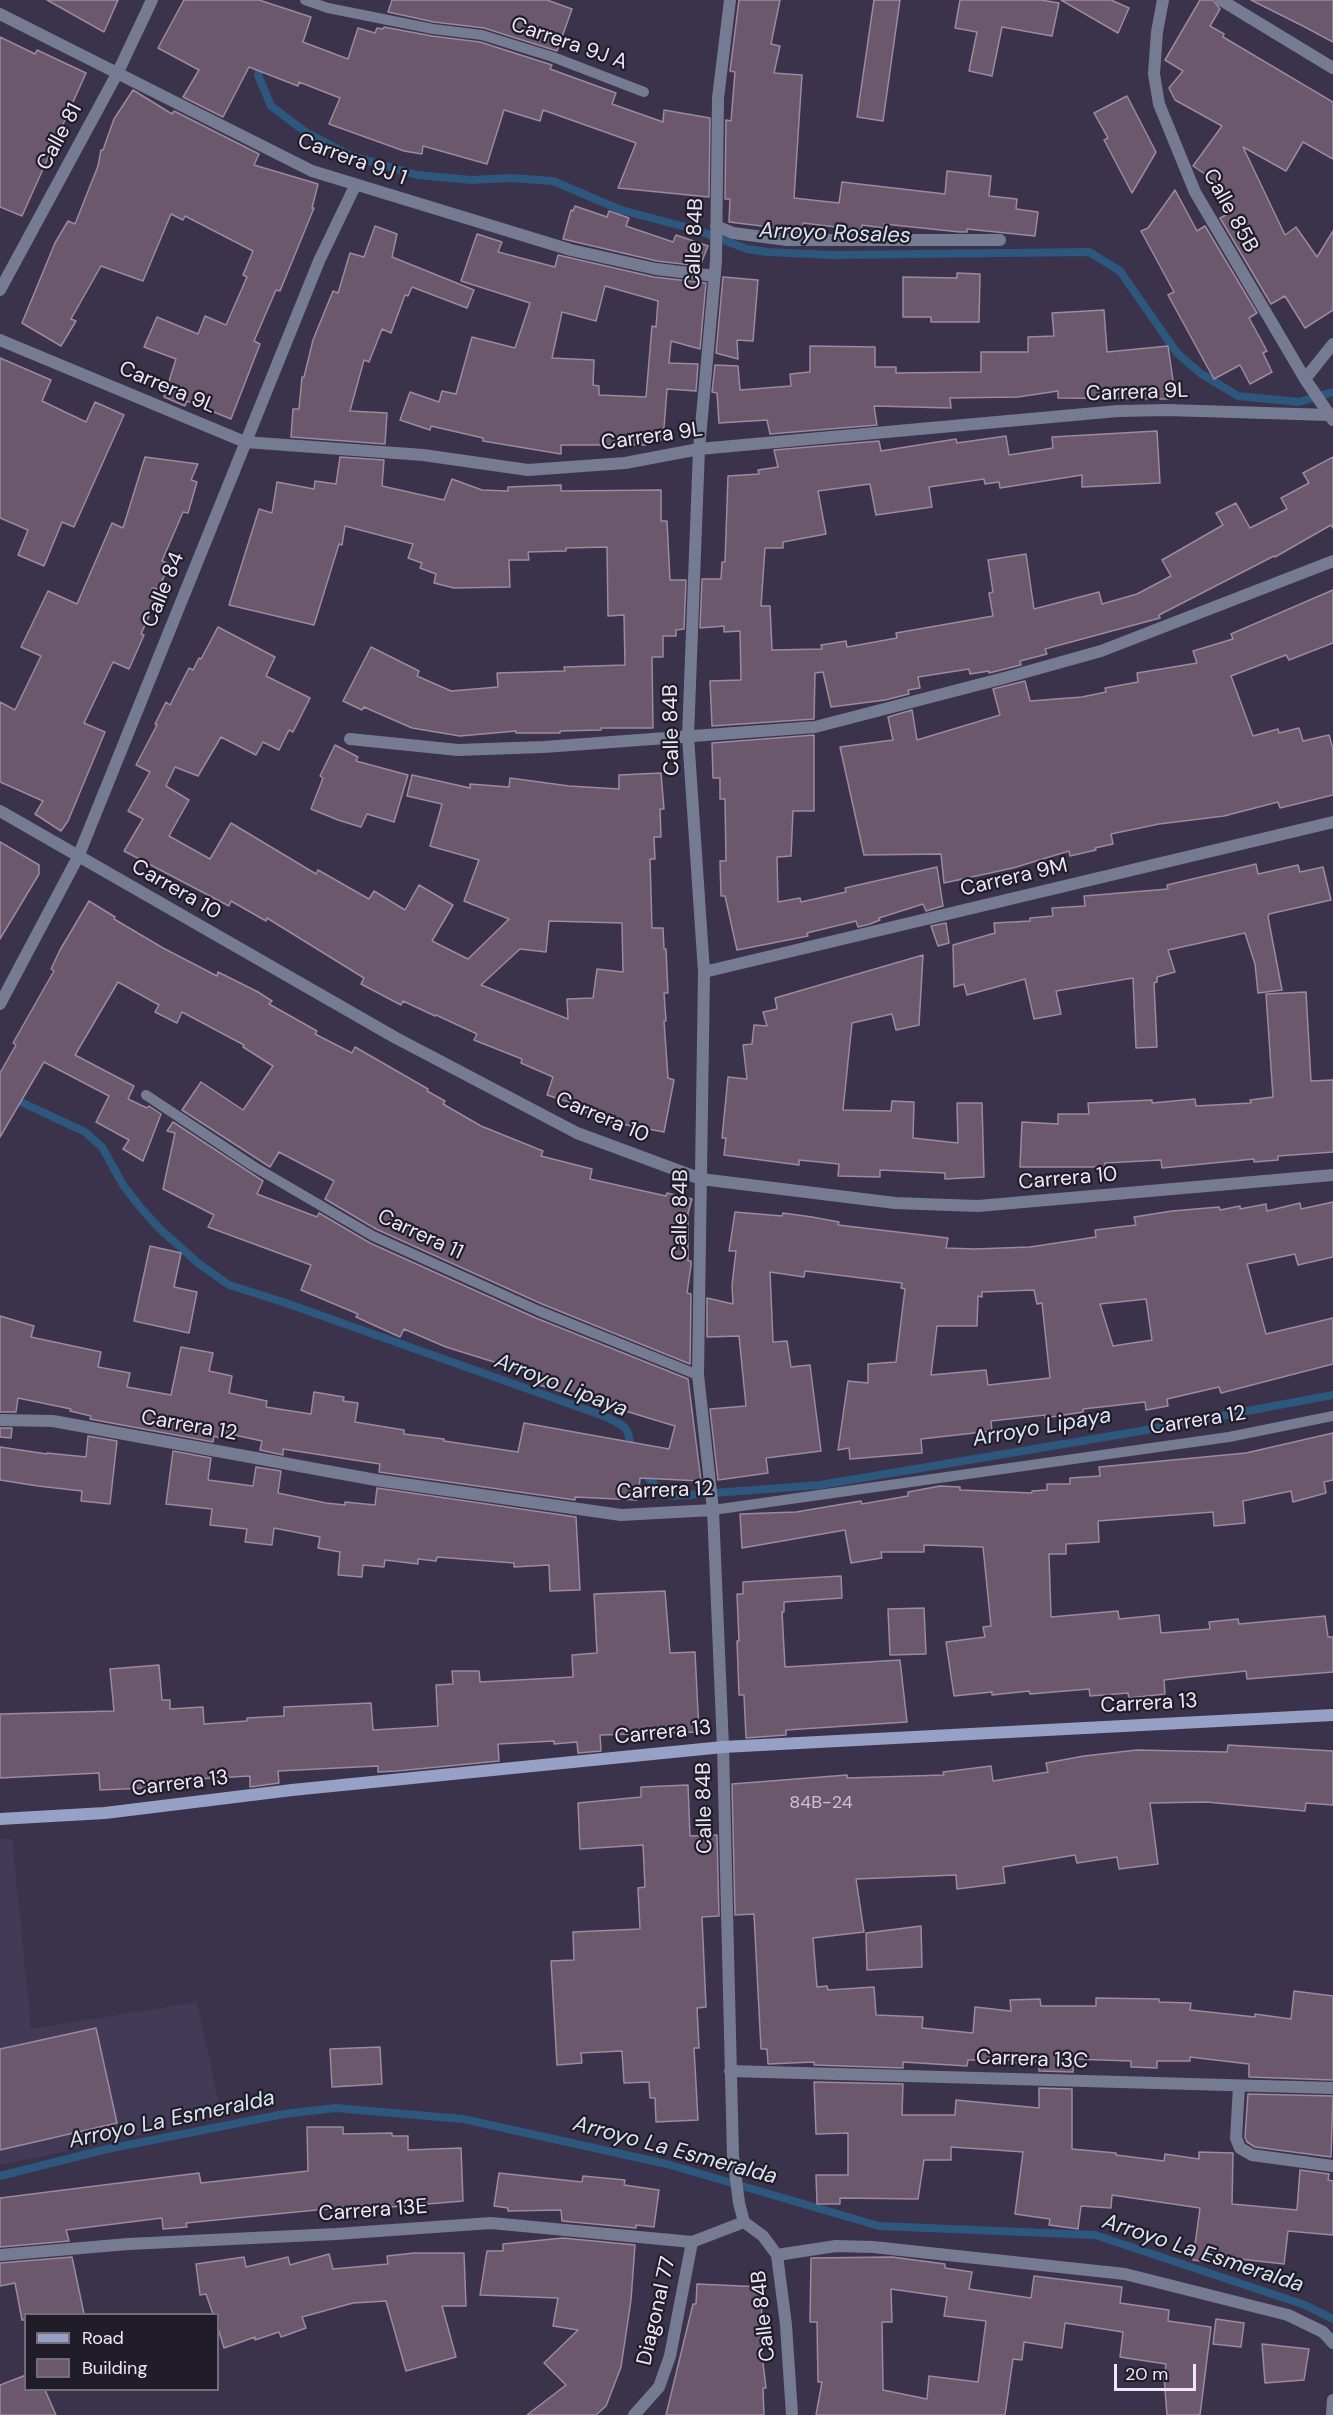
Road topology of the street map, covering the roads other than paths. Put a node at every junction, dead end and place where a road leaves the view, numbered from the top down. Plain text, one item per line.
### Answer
1 (152, 0) edge
2 (305, 0) edge
3 (730, 0) edge
4 (1163, 0) edge
5 (1221, 0) edge
6 (0, 14) edge
7 (1333, 68) edge
8 (118, 72) junction
9 (644, 92) dead end
10 (355, 186) junction
11 (716, 229) junction
12 (1000, 240) dead end
13 (715, 276) junction
14 (0, 290) edge
15 (0, 340) edge
16 (1333, 344) edge
17 (1308, 384) junction
18 (1328, 414) edge
19 (245, 442) junction
20 (699, 449) junction
21 (1333, 561) edge
22 (688, 736) junction
23 (351, 739) dead end
24 (0, 811) edge
25 (1333, 822) edge
26 (78, 857) junction
27 (704, 972) junction
28 (0, 1004) edge
29 (146, 1095) dead end
30 (1333, 1175) edge
31 (701, 1179) junction
32 (698, 1375) junction
33 (1333, 1416) edge
34 (0, 1420) edge
35 (712, 1506) junction
36 (1333, 1715) edge
37 (723, 1747) junction
38 (0, 1819) edge
39 (730, 2071) junction
40 (1239, 2086) junction
41 (1333, 2088) edge
42 (1333, 2166) edge
43 (744, 2222) junction
44 (692, 2242) junction
45 (0, 2255) edge
46 (777, 2255) junction
47 (1333, 2343) edge
48 (1333, 2400) edge
49 (634, 2415) edge
50 (792, 2415) edge
51 (1332, 2415) edge

1 - 8 street, Calle 81
2 - 9 lane, Carrera 9J A
3 - 11 street, Calle 84B
4 - 17 street, Calle 85B
5 - 7 street
6 - 8 street, Carrera 9J 1
8 - 10 street, Carrera 9J 1
8 - 14 street, Calle 81
10 - 13 street, Carrera 9J 1
10 - 19 street, Calle 84
11 - 12 street
11 - 13 street, Calle 84B
13 - 20 street, Calle 84B
15 - 19 street, Carrera 9L
16 - 17 street
17 - 18 street, Calle 85B
18 - 20 street, Carrera 9L
19 - 20 street, Carrera 9L
19 - 26 street, Calle 84
20 - 22 street, Calle 84B
21 - 22 street
22 - 23 street
22 - 27 street, Calle 84B
24 - 26 street, Carrera 10
25 - 27 street, Carrera 9M
26 - 28 street, Calle 84
26 - 31 street, Carrera 10
27 - 31 street, Calle 84B
29 - 32 lane, Carrera 11
30 - 31 street, Carrera 10
31 - 32 street, Calle 84B
32 - 35 street, Calle 84B
33 - 35 lane, Carrera 12
34 - 35 street, Carrera 12
35 - 37 street, Calle 84B
36 - 37 street, Carrera 13
37 - 38 street, Carrera 13
37 - 39 street, Calle 84B
39 - 40 street, Carrera 13C
39 - 43 street, Calle 84B
40 - 41 street, Carrera 13C
40 - 42 street
43 - 44 street, Carrera 13E
43 - 46 street, Calle 84B
44 - 45 street, Carrera 13E
44 - 49 street, Diagonal 77
46 - 47 street
46 - 50 street, Calle 84B
48 - 51 street

